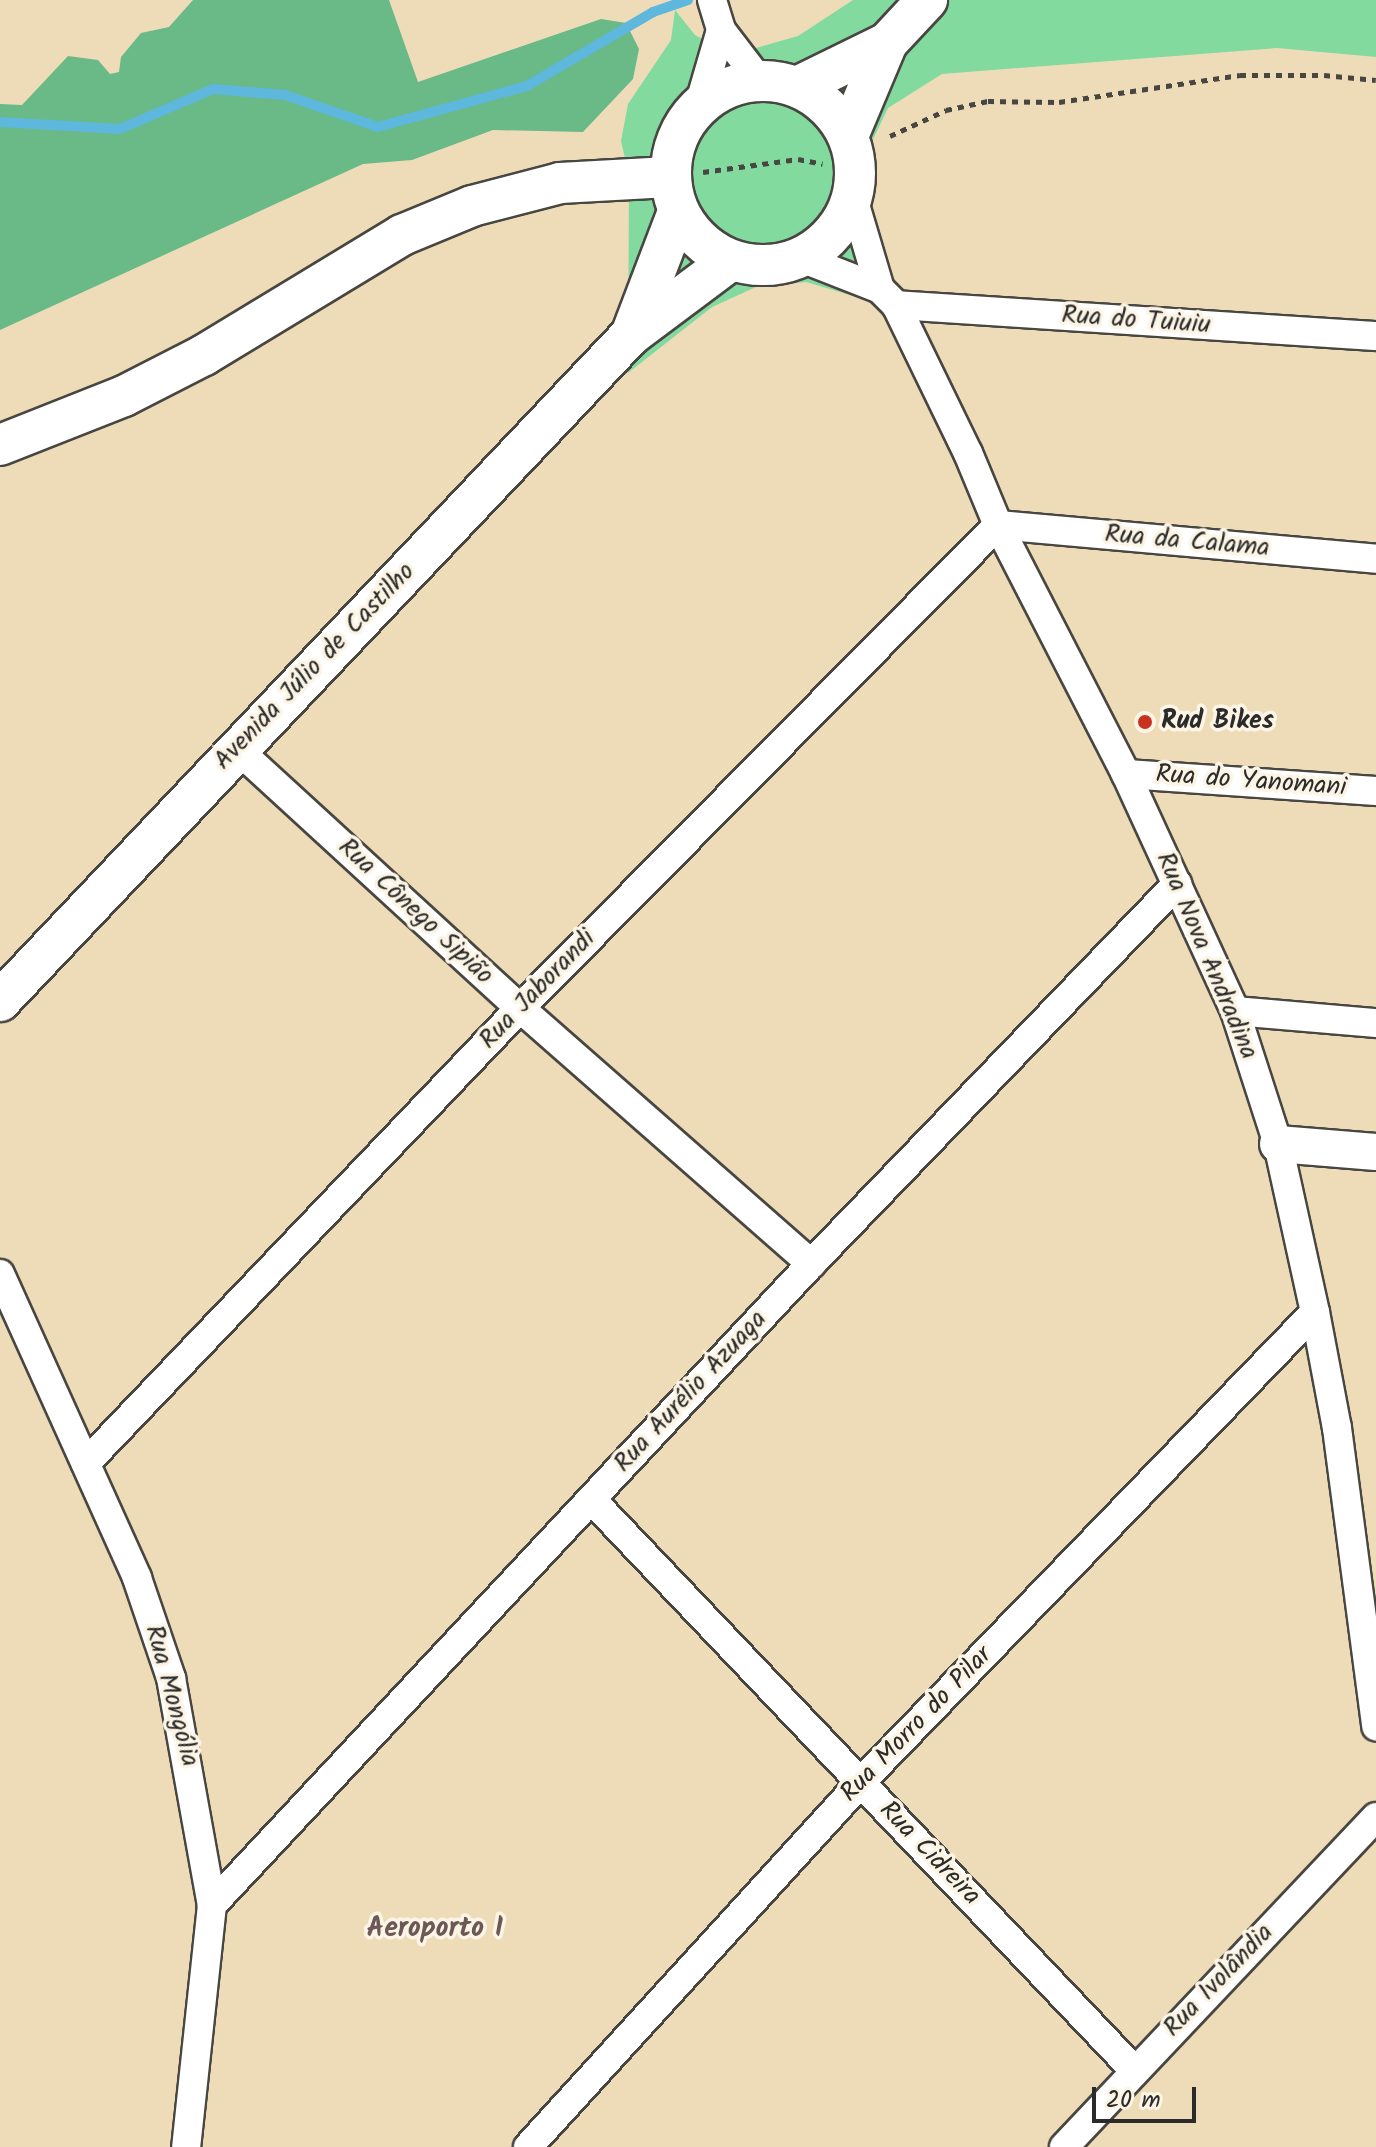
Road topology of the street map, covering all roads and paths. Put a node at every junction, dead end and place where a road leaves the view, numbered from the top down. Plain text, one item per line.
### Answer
1 (717, 16) edge
2 (906, 22) edge
3 (1376, 80) edge
4 (778, 84) junction
5 (700, 102) junction
6 (853, 168) junction
7 (674, 194) junction
8 (801, 258) junction
9 (730, 261) junction
10 (888, 297) junction
11 (631, 335) junction
12 (1376, 336) edge
13 (0, 445) edge
14 (998, 525) junction
15 (1376, 559) edge
16 (236, 748) junction
17 (1126, 774) junction
18 (1376, 791) edge
19 (1177, 884) junction
20 (0, 1001) edge
21 (520, 1008) junction
22 (1235, 1011) junction
23 (1376, 1023) edge
24 (1278, 1144) junction
25 (1376, 1152) edge
26 (811, 1264) junction
27 (0, 1274) edge
28 (1315, 1312) junction
29 (86, 1463) junction
30 (591, 1499) junction
31 (1364, 1541) edge
32 (1376, 1726) edge
33 (861, 1782) junction
34 (1376, 1817) edge
35 (212, 1905) junction
36 (1134, 2070) junction
37 (186, 2147) edge
38 (528, 2147) edge
39 (1064, 2147) edge

1 - 4 street
1 - 5 street
2 - 4 main road
2 - 6 main road
3 - 6 path
4 - 5 main road
4 - 6 main road
5 - 7 main road
6 - 7 path
6 - 8 main road
6 - 10 street, Rua Nova Andradina
7 - 9 main road
7 - 11 main road
7 - 13 main road
8 - 9 main road
8 - 10 street
9 - 11 main road
10 - 12 street, Rua do Tuiuiu
10 - 14 street, Rua Nova Andradina
11 - 16 main road, Avenida Júlio de Castilho
14 - 15 street, Rua da Calama
14 - 17 street, Rua Nova Andradina
14 - 21 street, Rua Jaborandi
16 - 20 main road, Avenida Júlio de Castilho
16 - 21 street, Rua Cônego Sipião
17 - 18 street, Rua do Yanomani
17 - 19 street, Rua Nova Andradina
19 - 22 street, Rua Nova Andradina
19 - 26 street, Rua Aurélio Azuaga
21 - 26 street, Rua Cônego Sipião
21 - 29 street, Rua Jaborandi
22 - 23 street
22 - 24 street, Rua Nova Andradina
24 - 25 street
24 - 28 street, Rua Nova Andradina
26 - 30 street, Rua Aurélio Azuaga
27 - 29 street, Rua Mongólia
28 - 31 street, Rua Nova Andradina
28 - 33 street, Rua Morro do Pilar
29 - 35 street, Rua Mongólia
30 - 33 street, Rua Cidreira
30 - 35 street, Rua Aurélio Azuaga
31 - 32 street, Rua Nova Andradina
33 - 36 street, Rua Cidreira
33 - 38 street, Rua Morro do Pilar
34 - 36 street, Rua Ivolândia
35 - 37 street, Rua Mongólia
36 - 39 street, Rua Ivolândia

